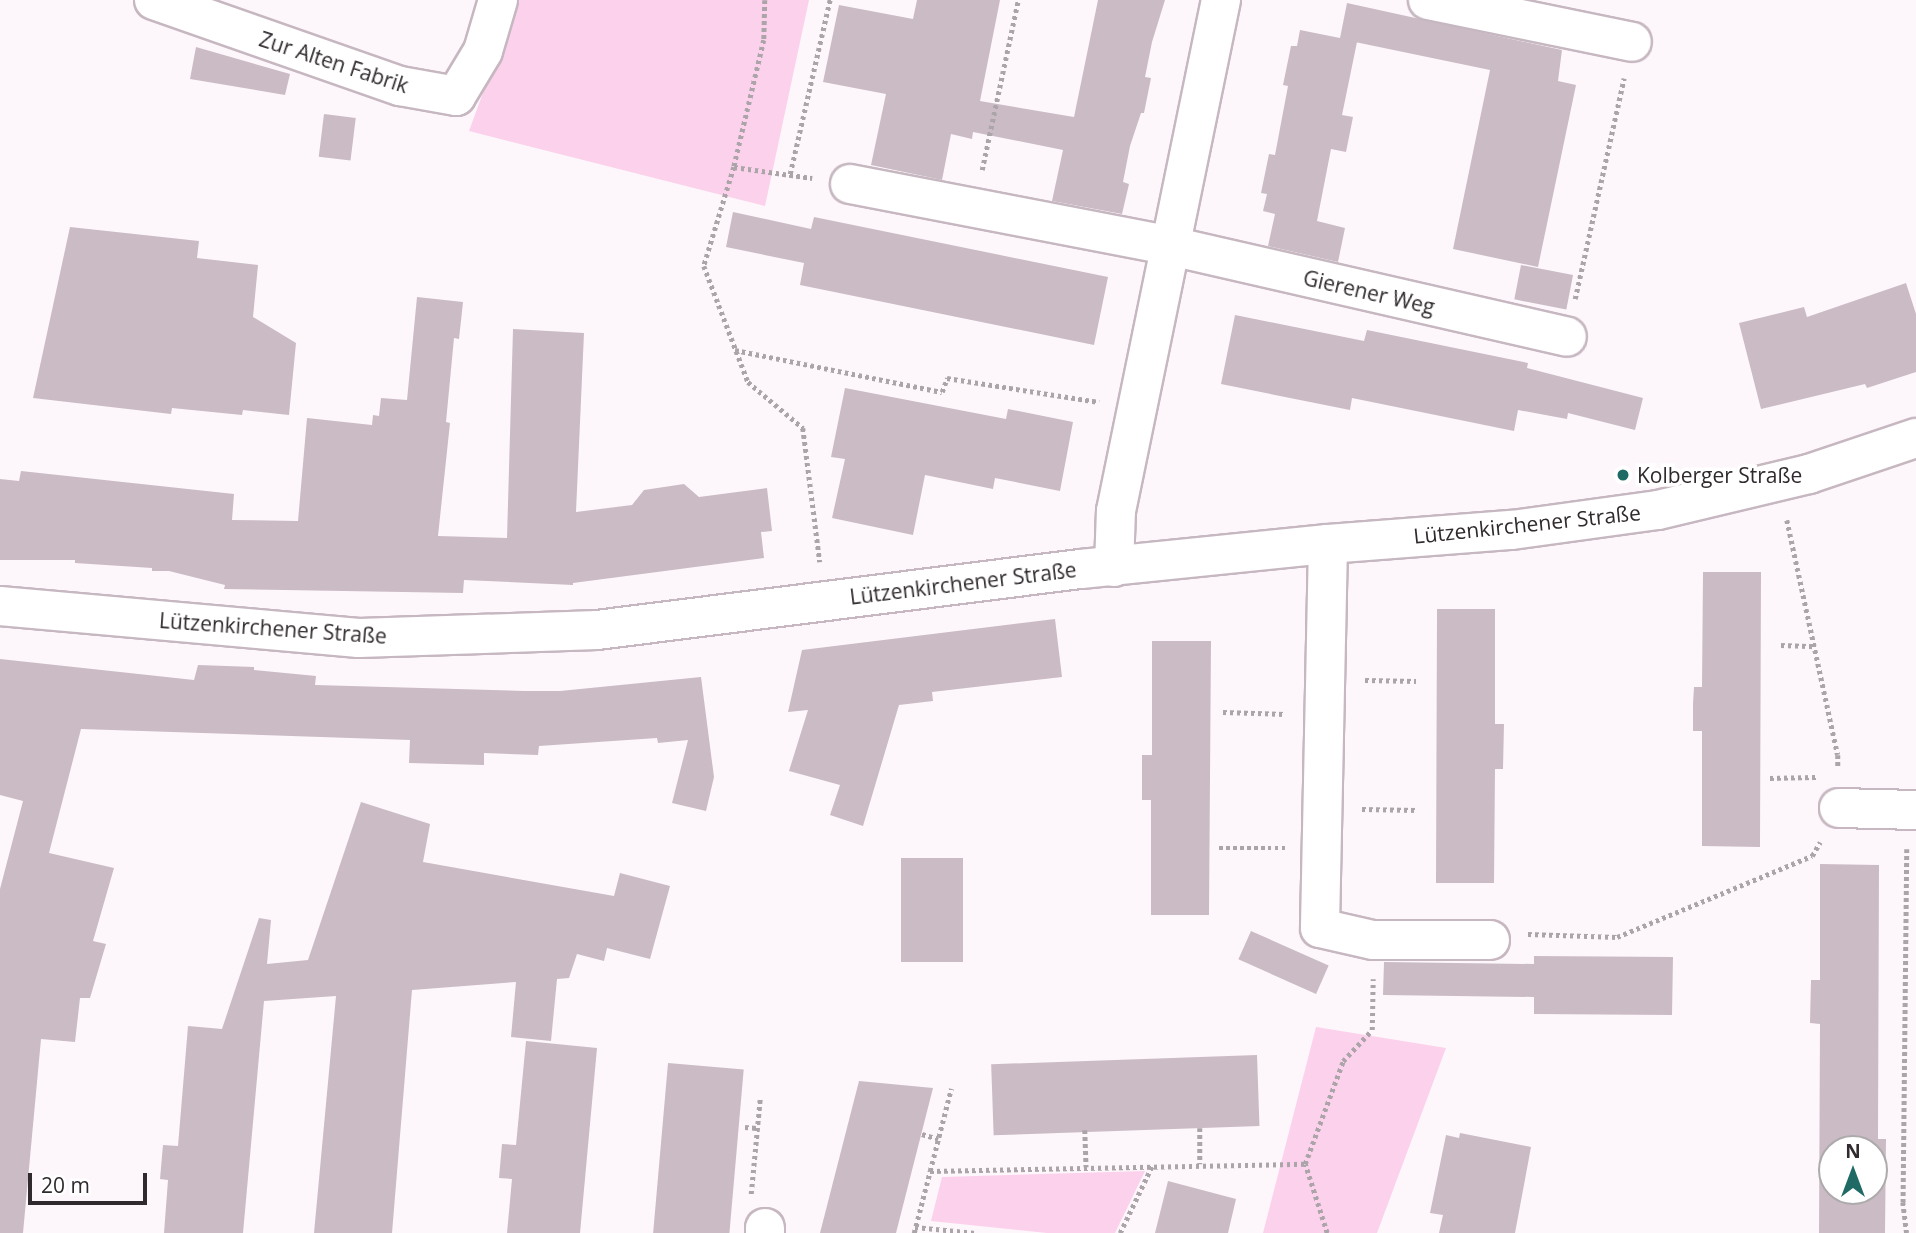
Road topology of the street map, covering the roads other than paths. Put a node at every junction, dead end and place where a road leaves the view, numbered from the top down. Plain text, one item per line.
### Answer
1 (154, 0) edge
2 (498, 0) edge
3 (1221, 0) edge
4 (1428, 0) edge
5 (1632, 42) road end
6 (850, 184) road end
7 (1171, 246) junction
8 (1567, 337) road end
9 (1916, 438) edge
10 (1328, 544) junction
11 (1114, 568) junction
12 (0, 606) edge
13 (1838, 792) road end
14 (1912, 810) edge
15 (1490, 940) road end

1 - 2 street, Zur Alten Fabrik
3 - 7 street
4 - 5 street
6 - 7 street, Gierener Weg
7 - 8 street, Gierener Weg
7 - 11 street
9 - 10 street, Lützenkirchener Straße
10 - 11 street, Lützenkirchener Straße
10 - 15 street
11 - 12 street, Lützenkirchener Straße
13 - 14 street

